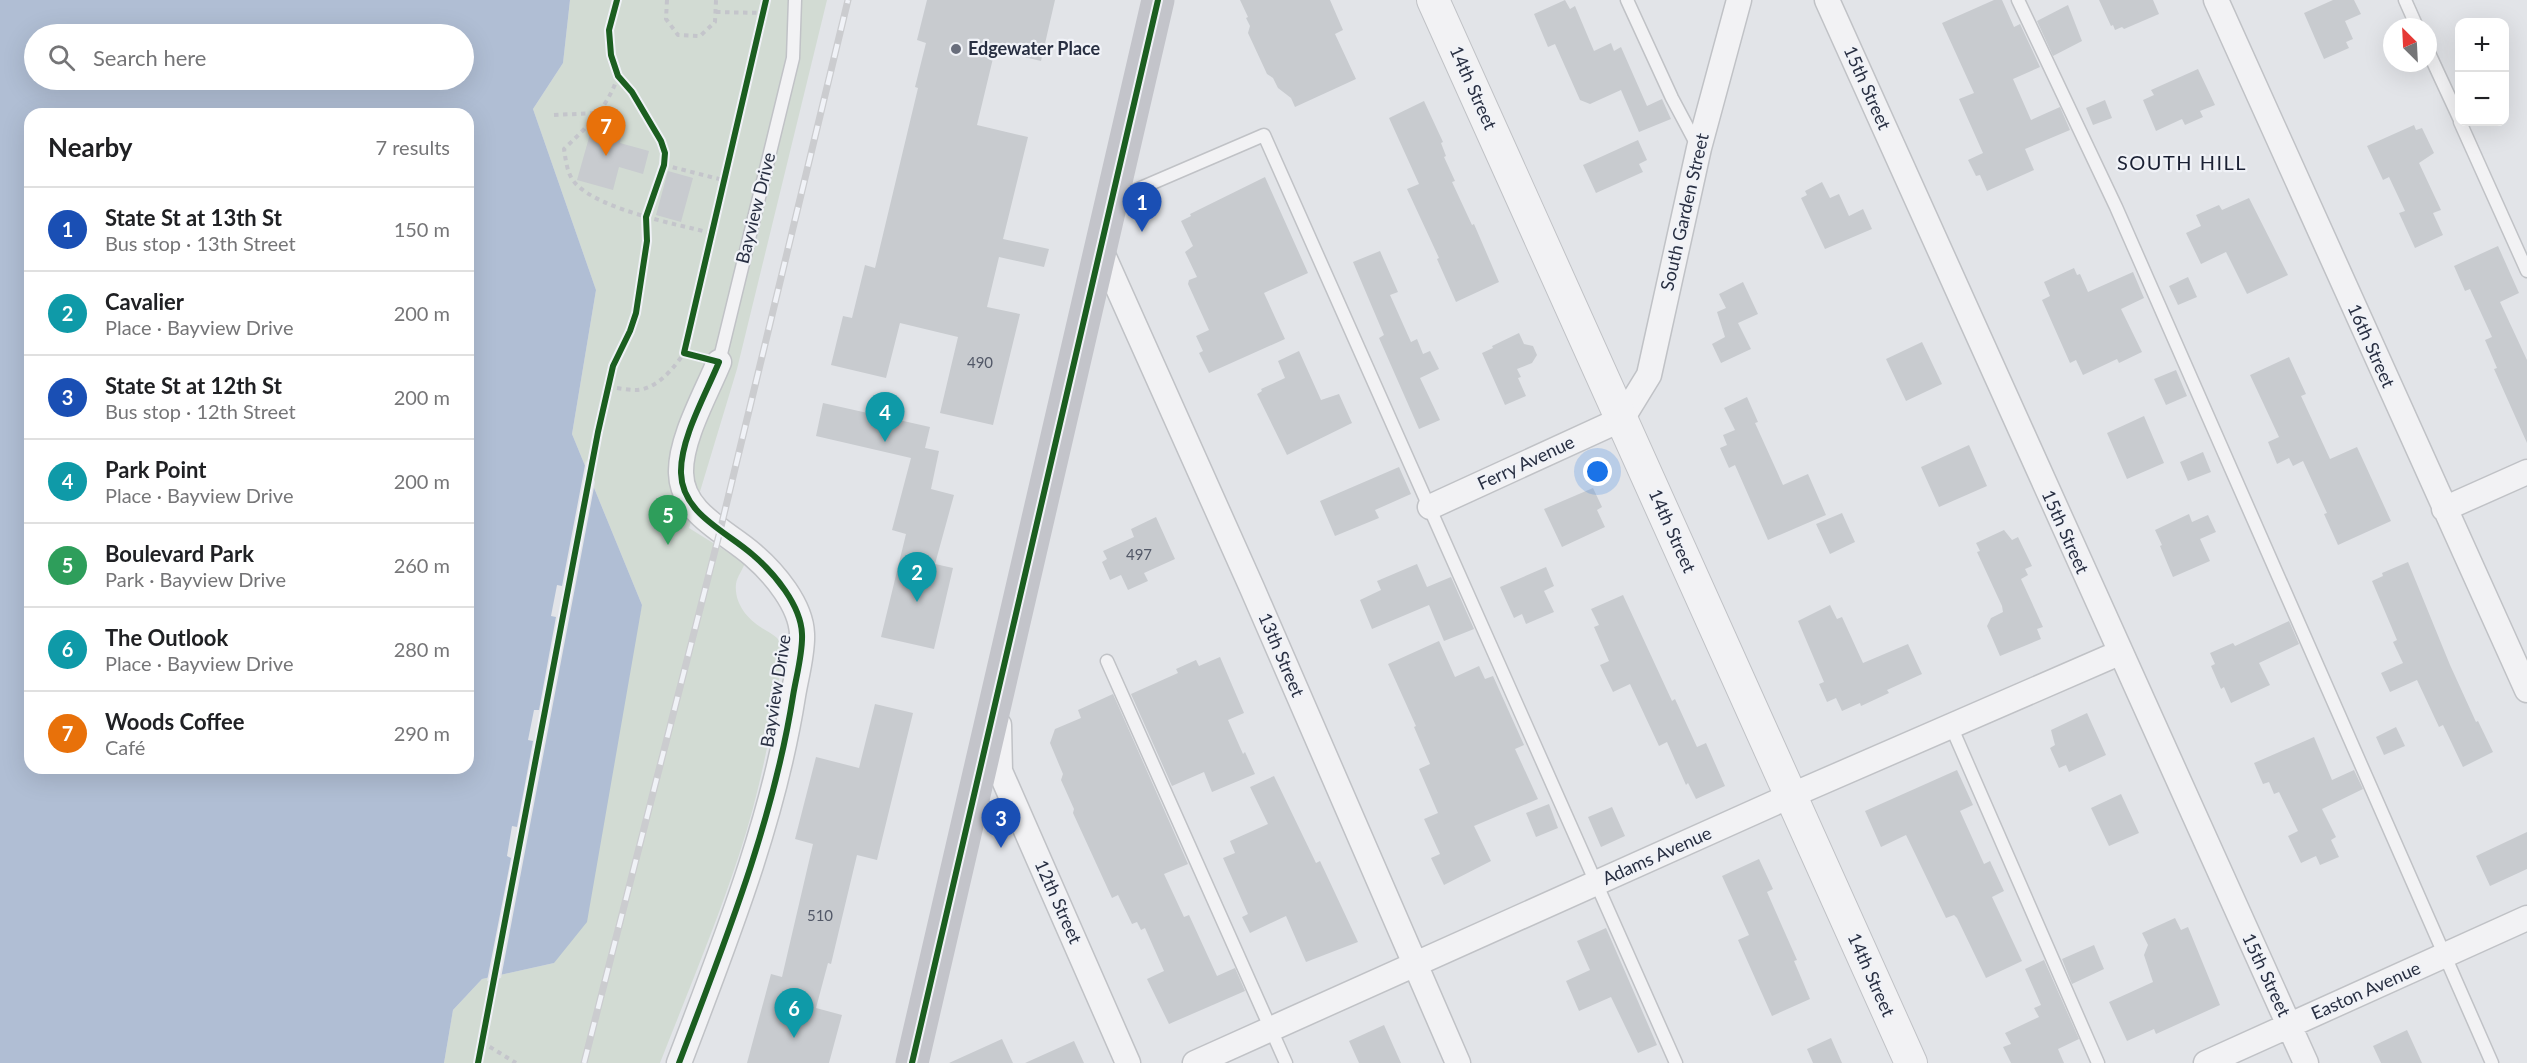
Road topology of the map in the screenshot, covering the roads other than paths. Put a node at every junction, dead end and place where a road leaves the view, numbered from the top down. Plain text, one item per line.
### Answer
1 (795, 0) edge
2 (1158, 0) edge
3 (1433, 0) edge
4 (1627, 0) edge
5 (1739, 0) edge
6 (1827, 0) edge
7 (2018, 0) edge
8 (2217, 0) edge
9 (2405, 0) edge
10 (2413, 18) edge
11 (2437, 71) edge
12 (2455, 110) edge
13 (2462, 126) edge
14 (1699, 148) junction
15 (1111, 201) junction
16 (1100, 248) junction
17 (2527, 271) edge
18 (719, 362) joint
19 (1623, 419) junction
20 (2527, 472) edge
21 (1430, 507) junction
22 (2444, 509) junction
23 (2119, 653) junction
24 (1107, 661) dead end
25 (2527, 690) edge
26 (998, 702) junction
27 (1951, 726) junction
28 (1790, 796) junction
29 (1596, 883) junction
30 (2527, 918) edge
31 (2446, 955) junction
32 (1416, 964) junction
33 (2289, 1025) junction
34 (1272, 1030) junction
35 (679, 1063) edge
36 (912, 1063) edge
37 (1128, 1063) edge
38 (1195, 1063) edge
39 (1286, 1063) edge
40 (1458, 1063) edge
41 (1676, 1063) edge
42 (1911, 1063) edge
43 (2098, 1063) edge
44 (2206, 1063) edge
45 (2306, 1063) edge
46 (2492, 1063) edge

1 - 18 lane, Bayview Drive
2 - 15 main road
3 - 19 street, 14th Street
4 - 14 lane
5 - 14 street, South Garden Street
6 - 23 street, 15th Street
7 - 31 lane
8 - 22 street, 16th Street
9 - 10 lane
11 - 12 lane
13 - 17 lane
14 - 19 street, South Garden Street
15 - 16 main road
15 - 21 lane
16 - 26 main road
16 - 32 street, 13th Street
18 - 35 street, Bayview Drive
19 - 21 street, Ferry Avenue
19 - 28 street, 14th Street
20 - 22 street
21 - 29 lane
22 - 25 street, 16th Street
23 - 27 street, Adams Avenue
23 - 33 street, 15th Street
24 - 34 lane
26 - 36 main road
26 - 37 street, 12th Street
27 - 28 street, Adams Avenue
27 - 43 lane
28 - 29 street, Adams Avenue
28 - 42 street, 14th Street
29 - 32 street, Adams Avenue
29 - 41 lane
30 - 31 street, Easton Avenue
31 - 33 street, Easton Avenue
31 - 46 lane
32 - 34 street, Adams Avenue
32 - 40 street, 13th Street
33 - 44 street, Easton Avenue
33 - 45 street, 15th Street
34 - 38 street, Adams Avenue
34 - 39 lane

